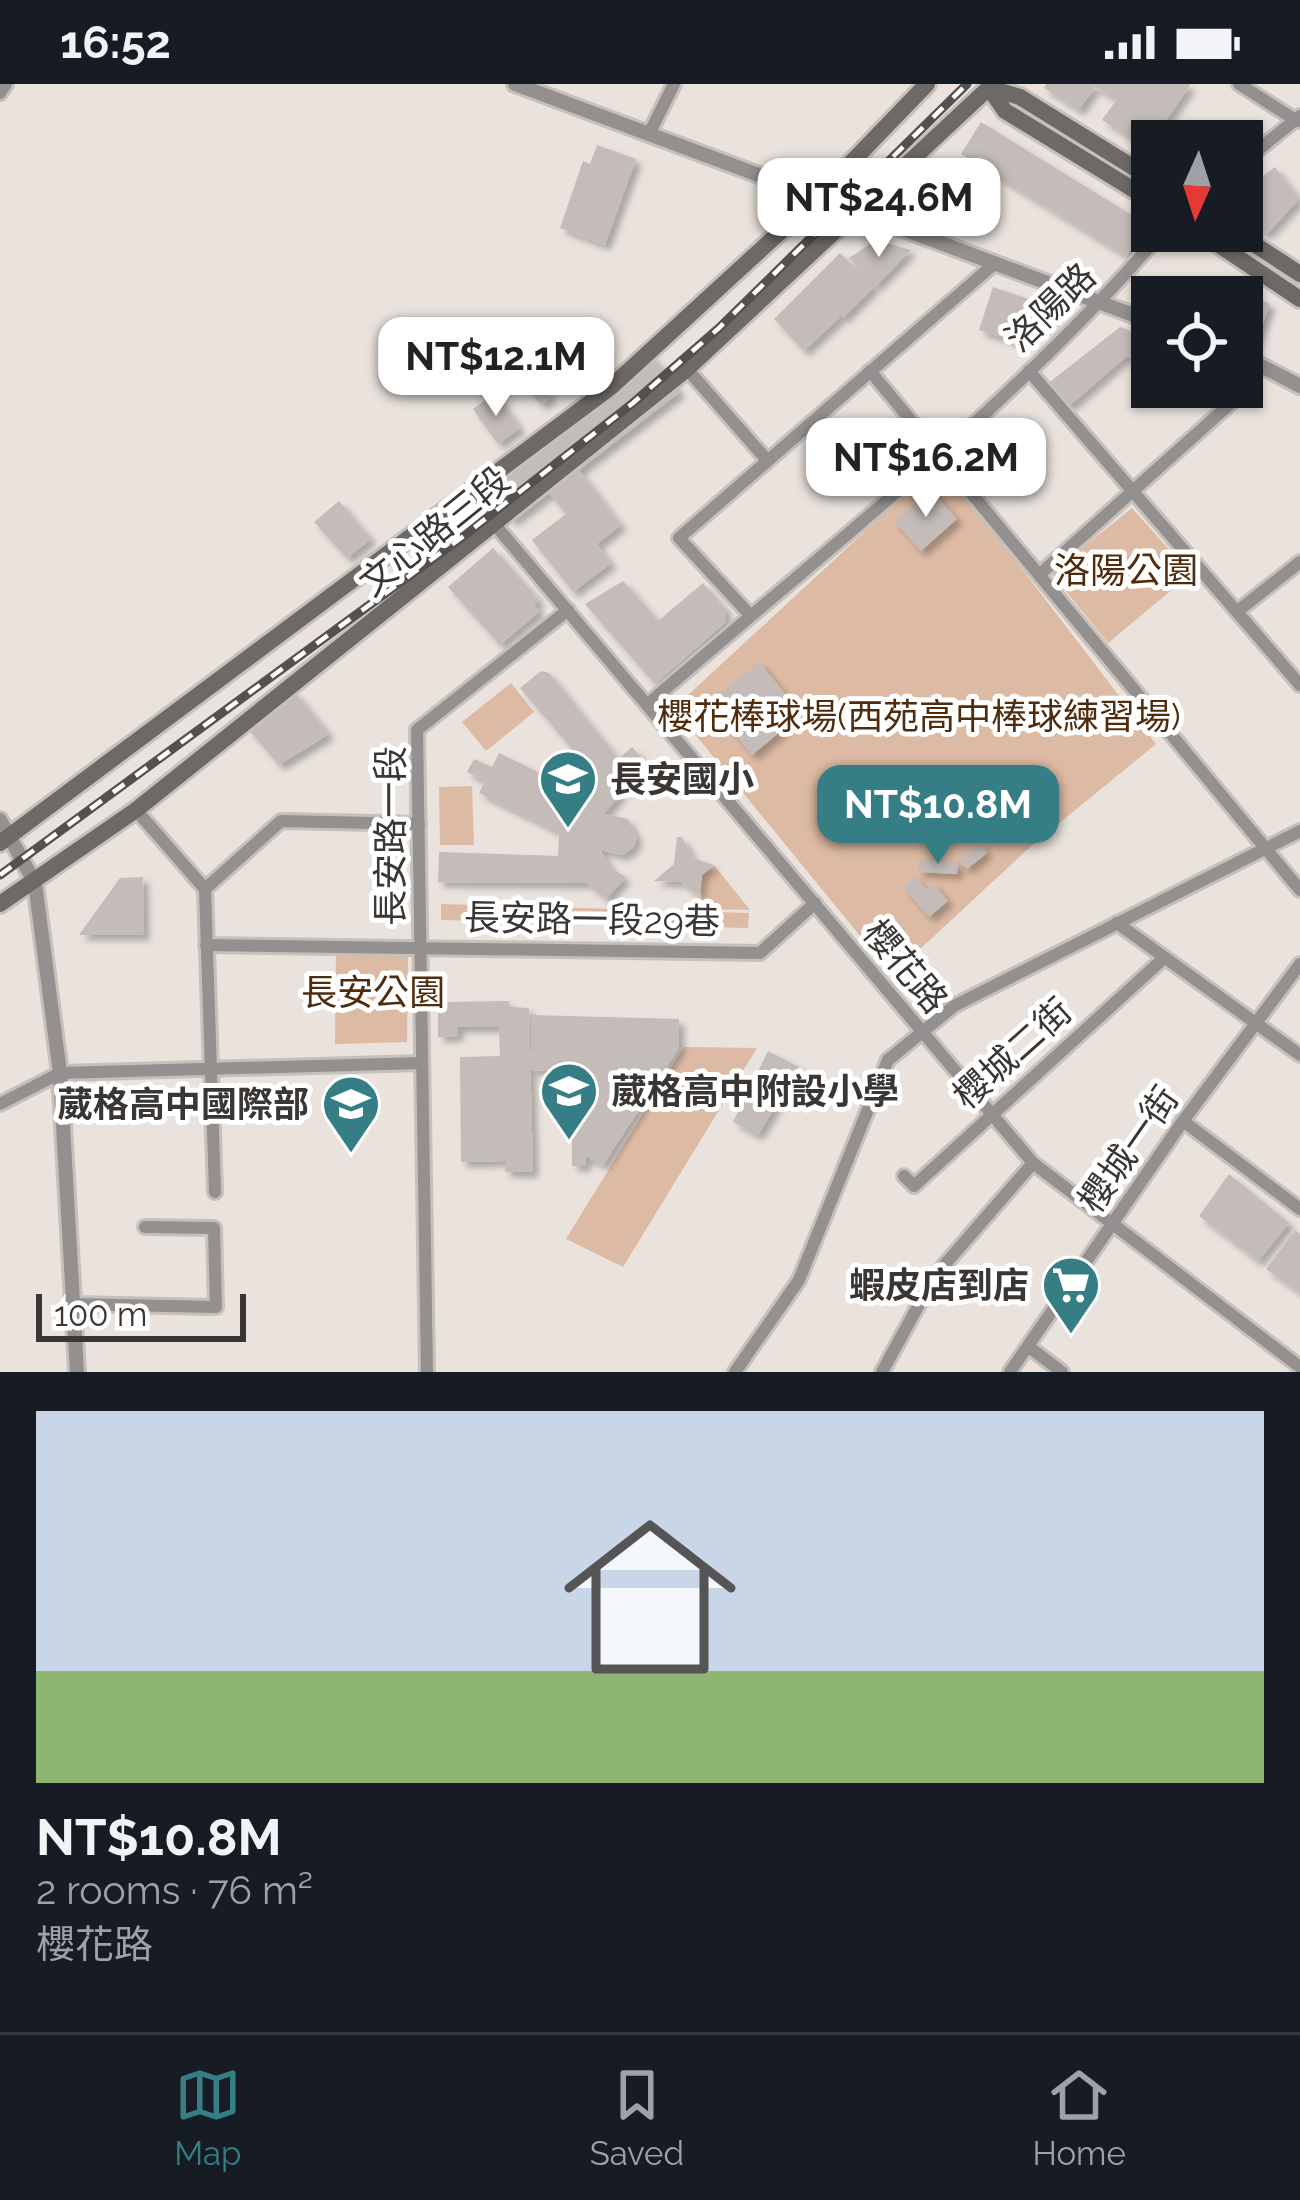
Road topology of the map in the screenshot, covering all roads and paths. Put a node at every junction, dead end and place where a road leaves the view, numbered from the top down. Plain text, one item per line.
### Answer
1 (6, 84) edge
2 (515, 84) edge
3 (674, 84) edge
4 (927, 84) edge
5 (1239, 84) edge
6 (988, 85) edge
7 (0, 93) edge
8 (1298, 119) edge
9 (649, 134) junction
10 (1263, 146) edge
11 (1131, 166) edge
12 (1131, 188) edge
13 (815, 200) junction
14 (850, 213) junction
15 (1263, 250) edge
16 (1145, 252) edge
17 (1230, 252) edge
18 (994, 265) junction
19 (1300, 274) edge
20 (1300, 299) edge
21 (1102, 303) junction
22 (1131, 314) edge
23 (1263, 366) edge
24 (687, 370) junction
25 (870, 371) junction
26 (1029, 371) junction
27 (1300, 386) edge
28 (1225, 408) edge
29 (937, 451) junction
30 (766, 459) junction
31 (1131, 488) junction
32 (470, 496) junction
33 (496, 525) junction
34 (1300, 562) edge
35 (1039, 575) junction
36 (568, 610) junction
37 (1239, 610) junction
38 (750, 615) junction
39 (1300, 685) edge
40 (647, 705) junction
41 (136, 810) junction
42 (0, 820) edge
43 (419, 824) junction
44 (1300, 831) edge
45 (6, 840) edge
46 (1264, 848) junction
47 (35, 883) junction
48 (205, 889) junction
49 (1300, 890) edge
50 (814, 903) junction
51 (0, 904) edge
52 (1117, 923) junction
53 (206, 945) junction
54 (421, 945) junction
55 (1164, 958) junction
56 (1300, 964) edge
57 (1255, 1024) junction
58 (922, 1031) junction
59 (1300, 1055) edge
60 (422, 1063) junction
61 (208, 1066) junction
62 (60, 1073) junction
63 (0, 1104) edge
64 (990, 1112) junction
65 (1183, 1121) junction
66 (1033, 1162) junction
67 (904, 1176) dead end
68 (215, 1192) dead end
69 (1300, 1209) edge
70 (1112, 1224) junction
71 (145, 1227) dead end
72 (73, 1304) junction
73 (1029, 1347) junction
74 (1300, 1367) edge
75 (77, 1372) edge
76 (428, 1372) edge
77 (734, 1372) edge
78 (882, 1372) edge
79 (1010, 1372) edge
80 (1062, 1372) edge

1 - 7 street
2 - 9 street
3 - 9 street
4 - 13 main road, 文心路三段
5 - 8 street
6 - 11 main road
6 - 12 main road
6 - 14 main road, 文心路三段
8 - 10 street
9 - 13 street
13 - 14 street
13 - 32 main road, 文心路三段
14 - 18 street
14 - 24 main road, 文心路三段
15 - 19 main road
16 - 21 street, 洛陽路
17 - 20 main road
18 - 21 street
18 - 25 street
21 - 22 street
21 - 26 street, 洛陽路
23 - 27 street
24 - 30 street
24 - 33 main road, 文心路三段
25 - 29 street
25 - 30 street
26 - 29 street, 洛陽路
26 - 31 street
28 - 31 street
29 - 35 street
29 - 38 street, 洛陽路
30 - 38 street
31 - 35 street
31 - 37 street
32 - 33 street, 櫻花路
32 - 45 main road, 文心路三段
33 - 36 street, 櫻花路
33 - 41 main road, 文心路三段
34 - 37 street
35 - 46 street
36 - 40 street, 櫻花路
36 - 43 street, 長安路一段
37 - 39 street
38 - 40 street, 洛陽路
40 - 50 street, 櫻花路
41 - 47 main road, 文心路三段
41 - 48 street
42 - 45 street
43 - 48 street
43 - 54 street, 長安路一段
44 - 46 street
45 - 47 street
46 - 49 street
46 - 52 street
47 - 51 main road, 文心路三段
47 - 62 street
48 - 53 street
50 - 54 street, 長安路一段29巷
50 - 58 street, 櫻花路
52 - 55 street
52 - 58 street
53 - 54 street, 長安路一段29巷
53 - 61 street
54 - 60 street, 長安路一段
55 - 57 street
55 - 64 street, 櫻城二街
56 - 57 street, 櫻城一街
57 - 59 street
57 - 65 street, 櫻城一街
58 - 64 street, 櫻花路
58 - 77 street
60 - 61 street
60 - 76 street, 長安路一段
61 - 62 street
61 - 68 street
62 - 63 street
62 - 72 street
64 - 66 street, 櫻花路
64 - 67 street, 櫻城二街
65 - 69 street
65 - 70 street, 櫻城一街
66 - 70 street, 櫻花路
66 - 78 street
70 - 73 street, 櫻城一街
70 - 74 street, 櫻花路
71 - 72 street
72 - 75 street
73 - 79 street, 櫻城一街
73 - 80 street

